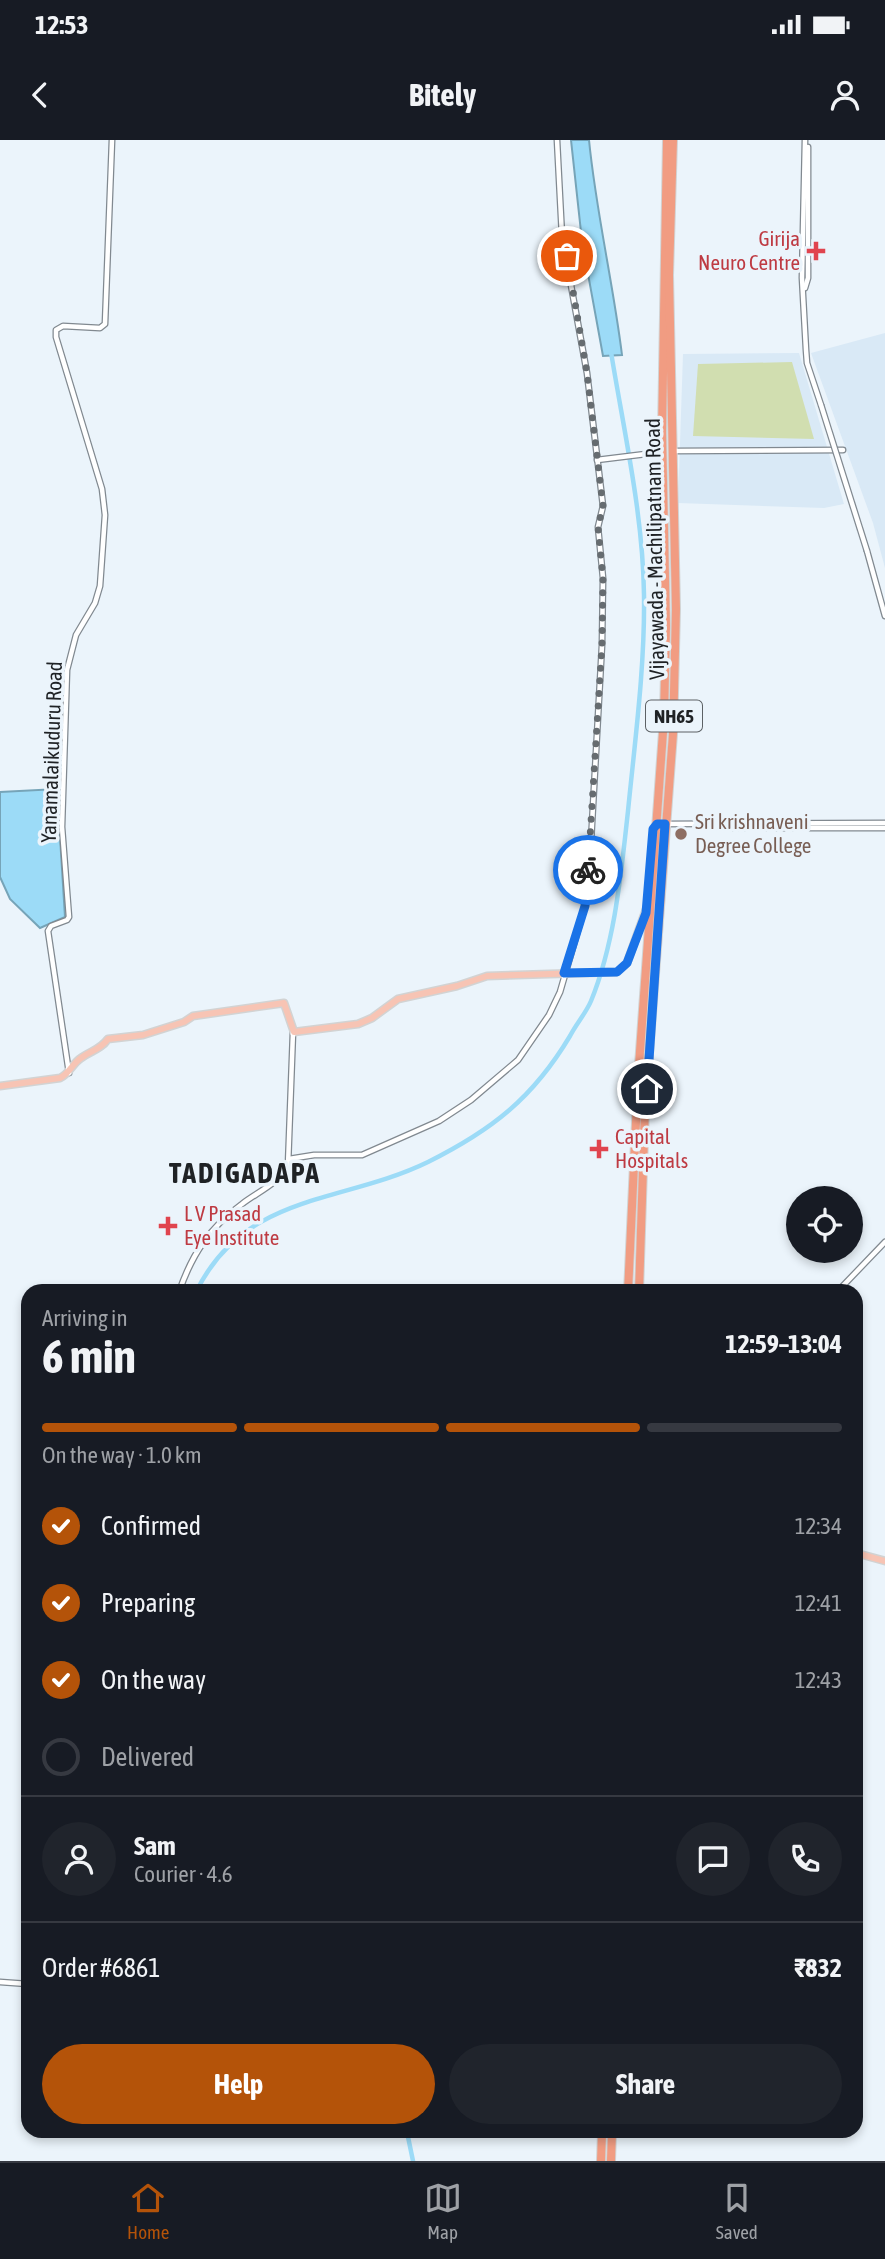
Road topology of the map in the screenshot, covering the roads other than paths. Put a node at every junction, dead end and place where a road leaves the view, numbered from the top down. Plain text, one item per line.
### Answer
1 (112, 140) edge
2 (557, 140) edge
3 (667, 140) edge
4 (673, 140) edge
5 (807, 140) edge
6 (843, 450) dead end
7 (672, 451) junction
8 (662, 452) junction
9 (597, 460) junction
10 (885, 615) edge
11 (665, 785) junction
12 (661, 824) junction
13 (885, 825) edge
14 (643, 922) junction
15 (648, 943) junction
16 (564, 973) junction
17 (293, 1032) junction
18 (69, 1074) junction
19 (0, 1086) edge
20 (289, 1159) junction
21 (885, 1242) edge
22 (182, 1284) edge
23 (628, 1284) edge
24 (639, 1284) edge
25 (845, 1284) edge
26 (863, 1555) edge
27 (885, 1561) edge
28 (0, 1982) edge
29 (21, 1983) edge
30 (602, 2138) edge
31 (612, 2138) edge
32 (601, 2161) edge
33 (611, 2161) edge

1 - 18 street, Yanamalaikuduru Road
2 - 9 street
3 - 8 highway, Vijayawada - Machilipatnam Road / NH65
4 - 7 highway, Vijayawada - Machilipatnam Road / NH65
5 - 10 street, bridge
6 - 7 street
7 - 11 highway, Vijayawada - Machilipatnam Road / NH65
8 - 9 street
8 - 11 highway, Vijayawada - Machilipatnam Road / NH65
9 - 16 street
11 - 12 highway, Vijayawada - Machilipatnam Road / NH65
12 - 13 street
12 - 14 main road
12 - 15 highway, Vijayawada - Machilipatnam Road / NH65
12 - 24 highway, Vijayawada - Machilipatnam Road / NH65
14 - 15 highway
14 - 16 main road
15 - 23 highway, Vijayawada - Machilipatnam Road / NH65
16 - 17 main road
16 - 20 street
17 - 18 main road
17 - 20 street
18 - 19 main road
20 - 22 street
21 - 25 street
26 - 27 main road
28 - 29 street
30 - 32 highway
31 - 33 highway

